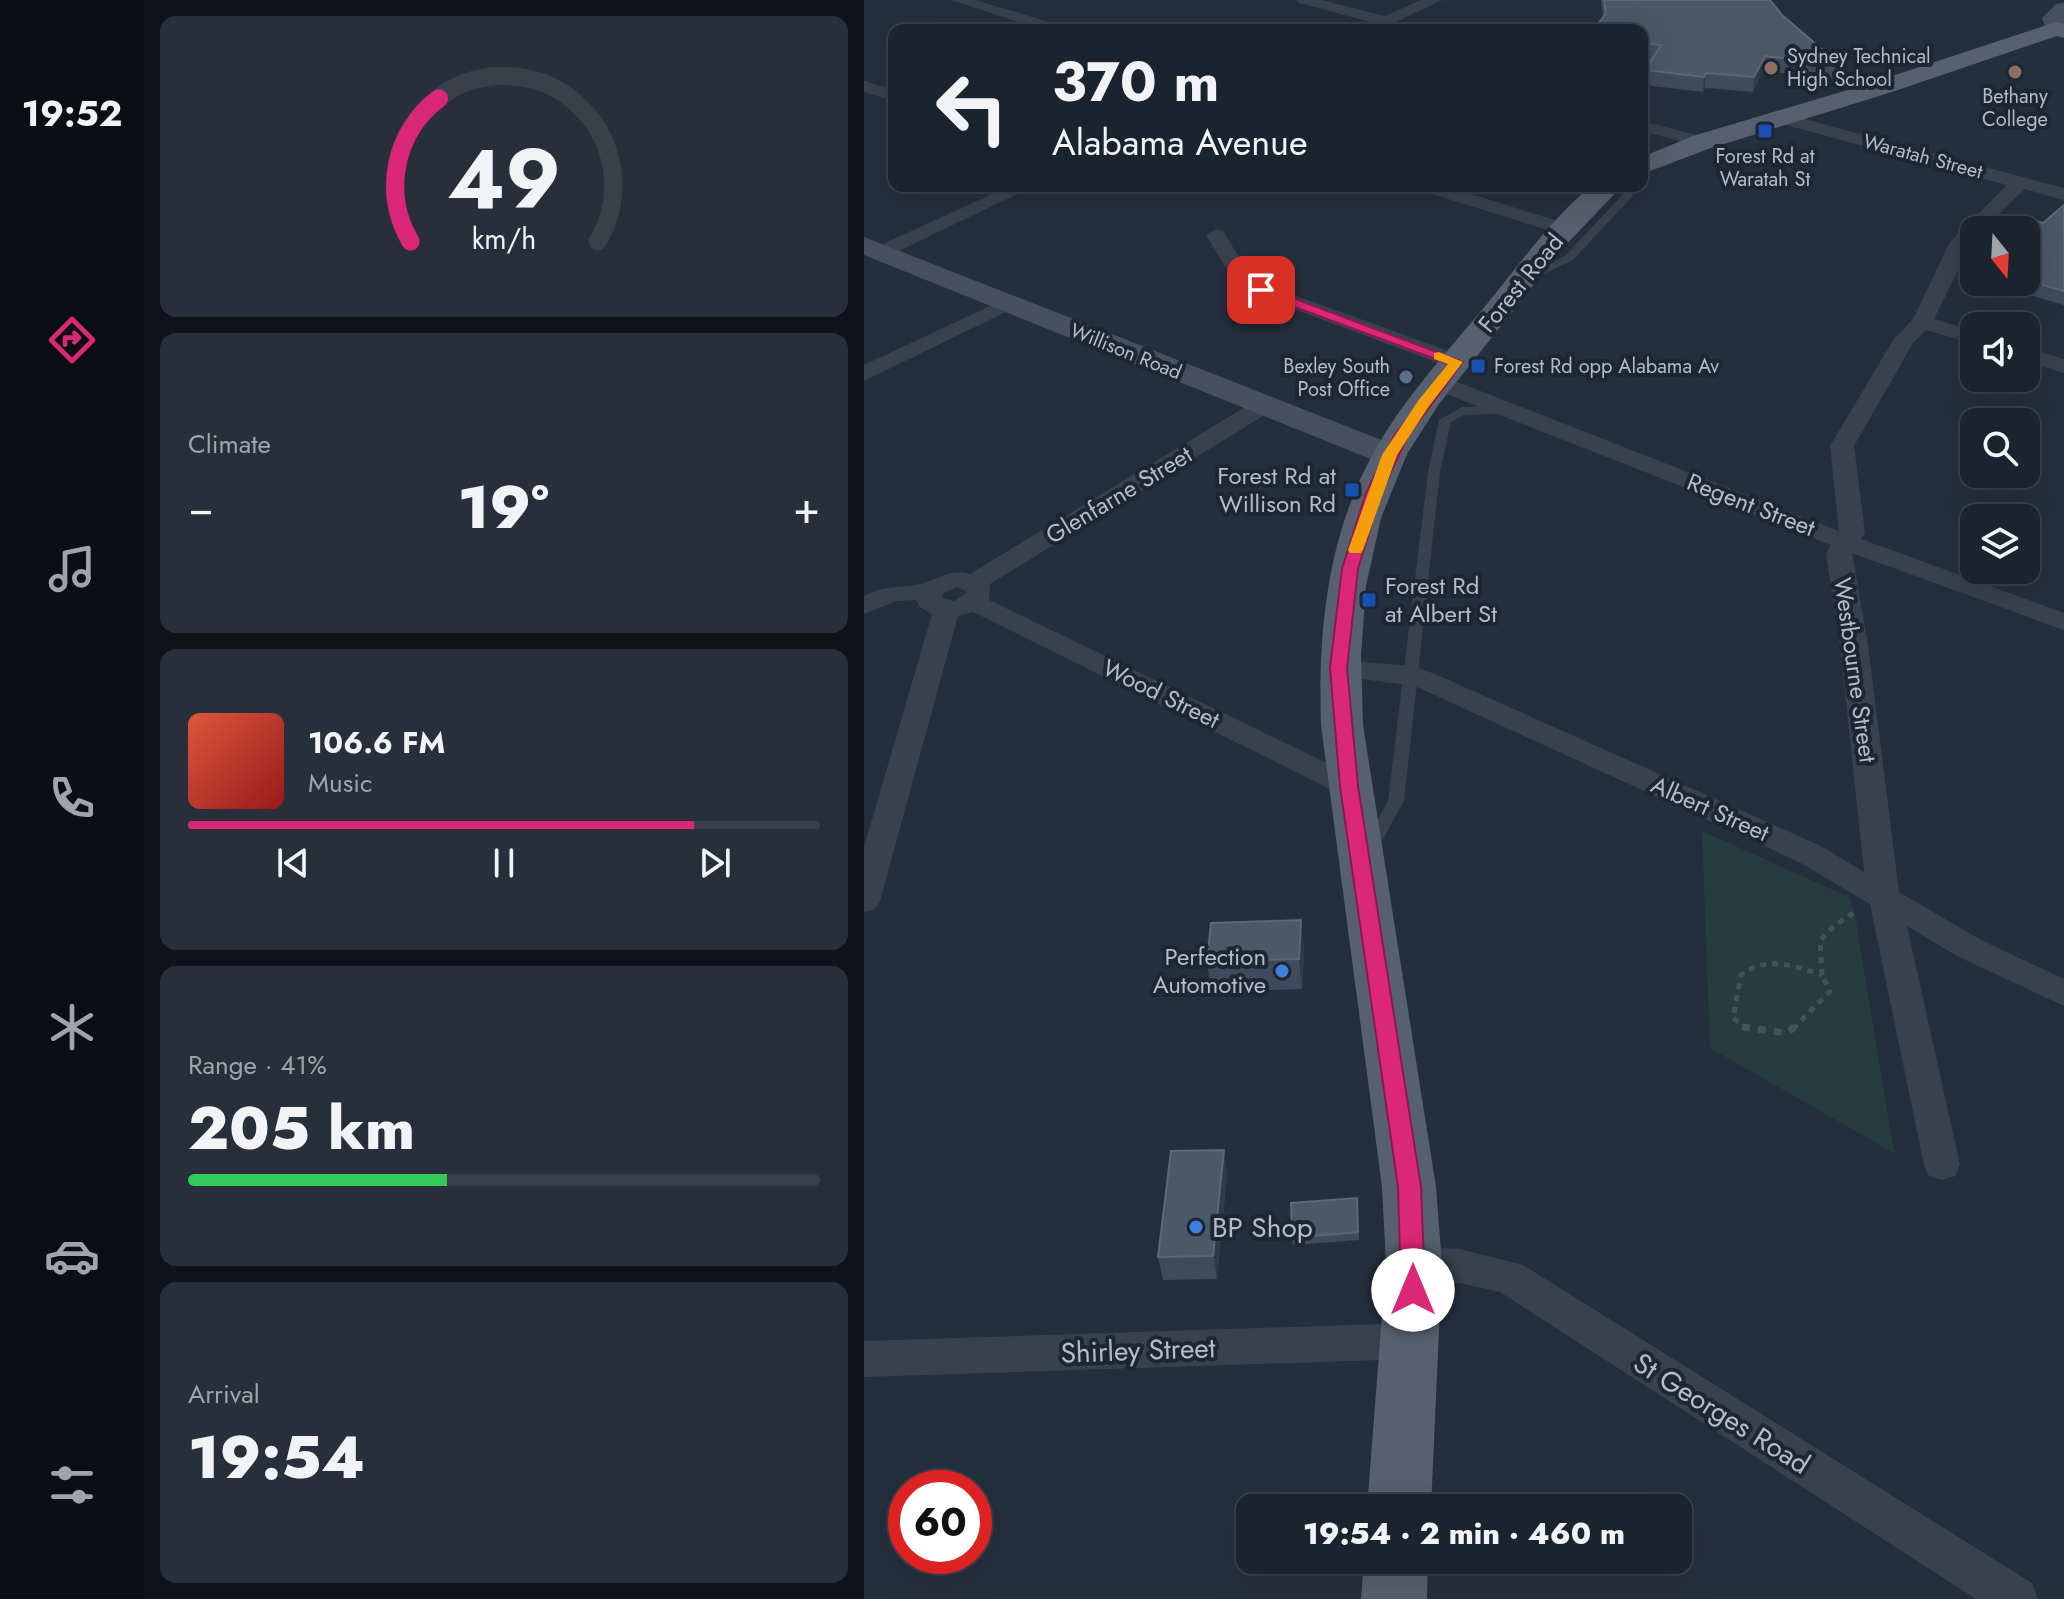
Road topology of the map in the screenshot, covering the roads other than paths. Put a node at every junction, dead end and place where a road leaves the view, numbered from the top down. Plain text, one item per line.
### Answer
1 (959, 0) edge
2 (1304, 0) edge
3 (1434, 0) edge
4 (1387, 21) junction
5 (1040, 24) edge
6 (1380, 24) edge
7 (2062, 24) edge
8 (864, 86) edge
9 (888, 94) edge
10 (1781, 118) junction
11 (1648, 128) edge
12 (1702, 142) junction
13 (1648, 164) edge
14 (2021, 183) junction
15 (1010, 192) edge
16 (1445, 192) edge
17 (1602, 192) edge
18 (1629, 192) edge
19 (2064, 194) edge
20 (1564, 229) junction
21 (1216, 235) dead end
22 (873, 248) edge
23 (1521, 282) junction
24 (1009, 303) junction
25 (1922, 322) junction
26 (1960, 334) edge
27 (2040, 358) edge
28 (2064, 366) edge
29 (1448, 372) junction
30 (864, 374) edge
31 (1263, 406) junction
32 (1507, 410) junction
33 (1390, 455) junction
34 (1846, 542) junction
35 (956, 596) junction
36 (864, 606) edge
37 (2064, 622) edge
38 (1338, 668) junction
39 (1412, 675) junction
40 (1349, 786) junction
41 (1361, 864) junction
42 (1885, 897) junction
43 (864, 901) edge
44 (2064, 993) edge
45 (1942, 1165) dead end
46 (1414, 1264) junction
47 (1411, 1341) junction
48 (864, 1359) edge
49 (1400, 1494) edge
50 (1395, 1574) edge
51 (1394, 1599) edge
52 (2016, 1599) edge

1 - 5 street
2 - 4 street
3 - 4 street
4 - 6 street
7 - 10 main road
8 - 9 street
10 - 12 main road
10 - 14 street, Waratah Street
11 - 12 street
12 - 13 main road
14 - 19 street, Waratah Street
14 - 25 street, Westbourne Street
15 - 22 street
16 - 20 street
17 - 20 main road, Forest Road
18 - 23 lane
20 - 23 main road, Forest Road
21 - 29 street, Regent Street
22 - 24 main road, Willison Road
23 - 29 main road, Forest Road
24 - 30 street
24 - 31 main road, Willison Road
25 - 26 street
25 - 34 street, Westbourne Street
27 - 28 street
29 - 32 street, Regent Street
29 - 33 main road, Forest Road
31 - 33 main road, Willison Road
31 - 35 street, Glenfarne Street
32 - 34 street, Regent Street
32 - 39 lane
33 - 38 main road, Forest Road
34 - 37 street, Regent Street
34 - 42 street, Westbourne Street
35 - 36 street
35 - 40 street, Wood Street
35 - 43 street
38 - 39 street, Albert Street
38 - 40 main road, Forest Road
39 - 41 lane
39 - 42 street, Albert Street
40 - 41 main road, Forest Road
41 - 46 main road, Forest Road
42 - 44 street, Albert Street
42 - 45 street, Westbourne Street
46 - 47 main road, Forest Road
46 - 52 street, St Georges Road
47 - 48 street, Shirley Street
47 - 49 main road, Forest Road
50 - 51 main road

